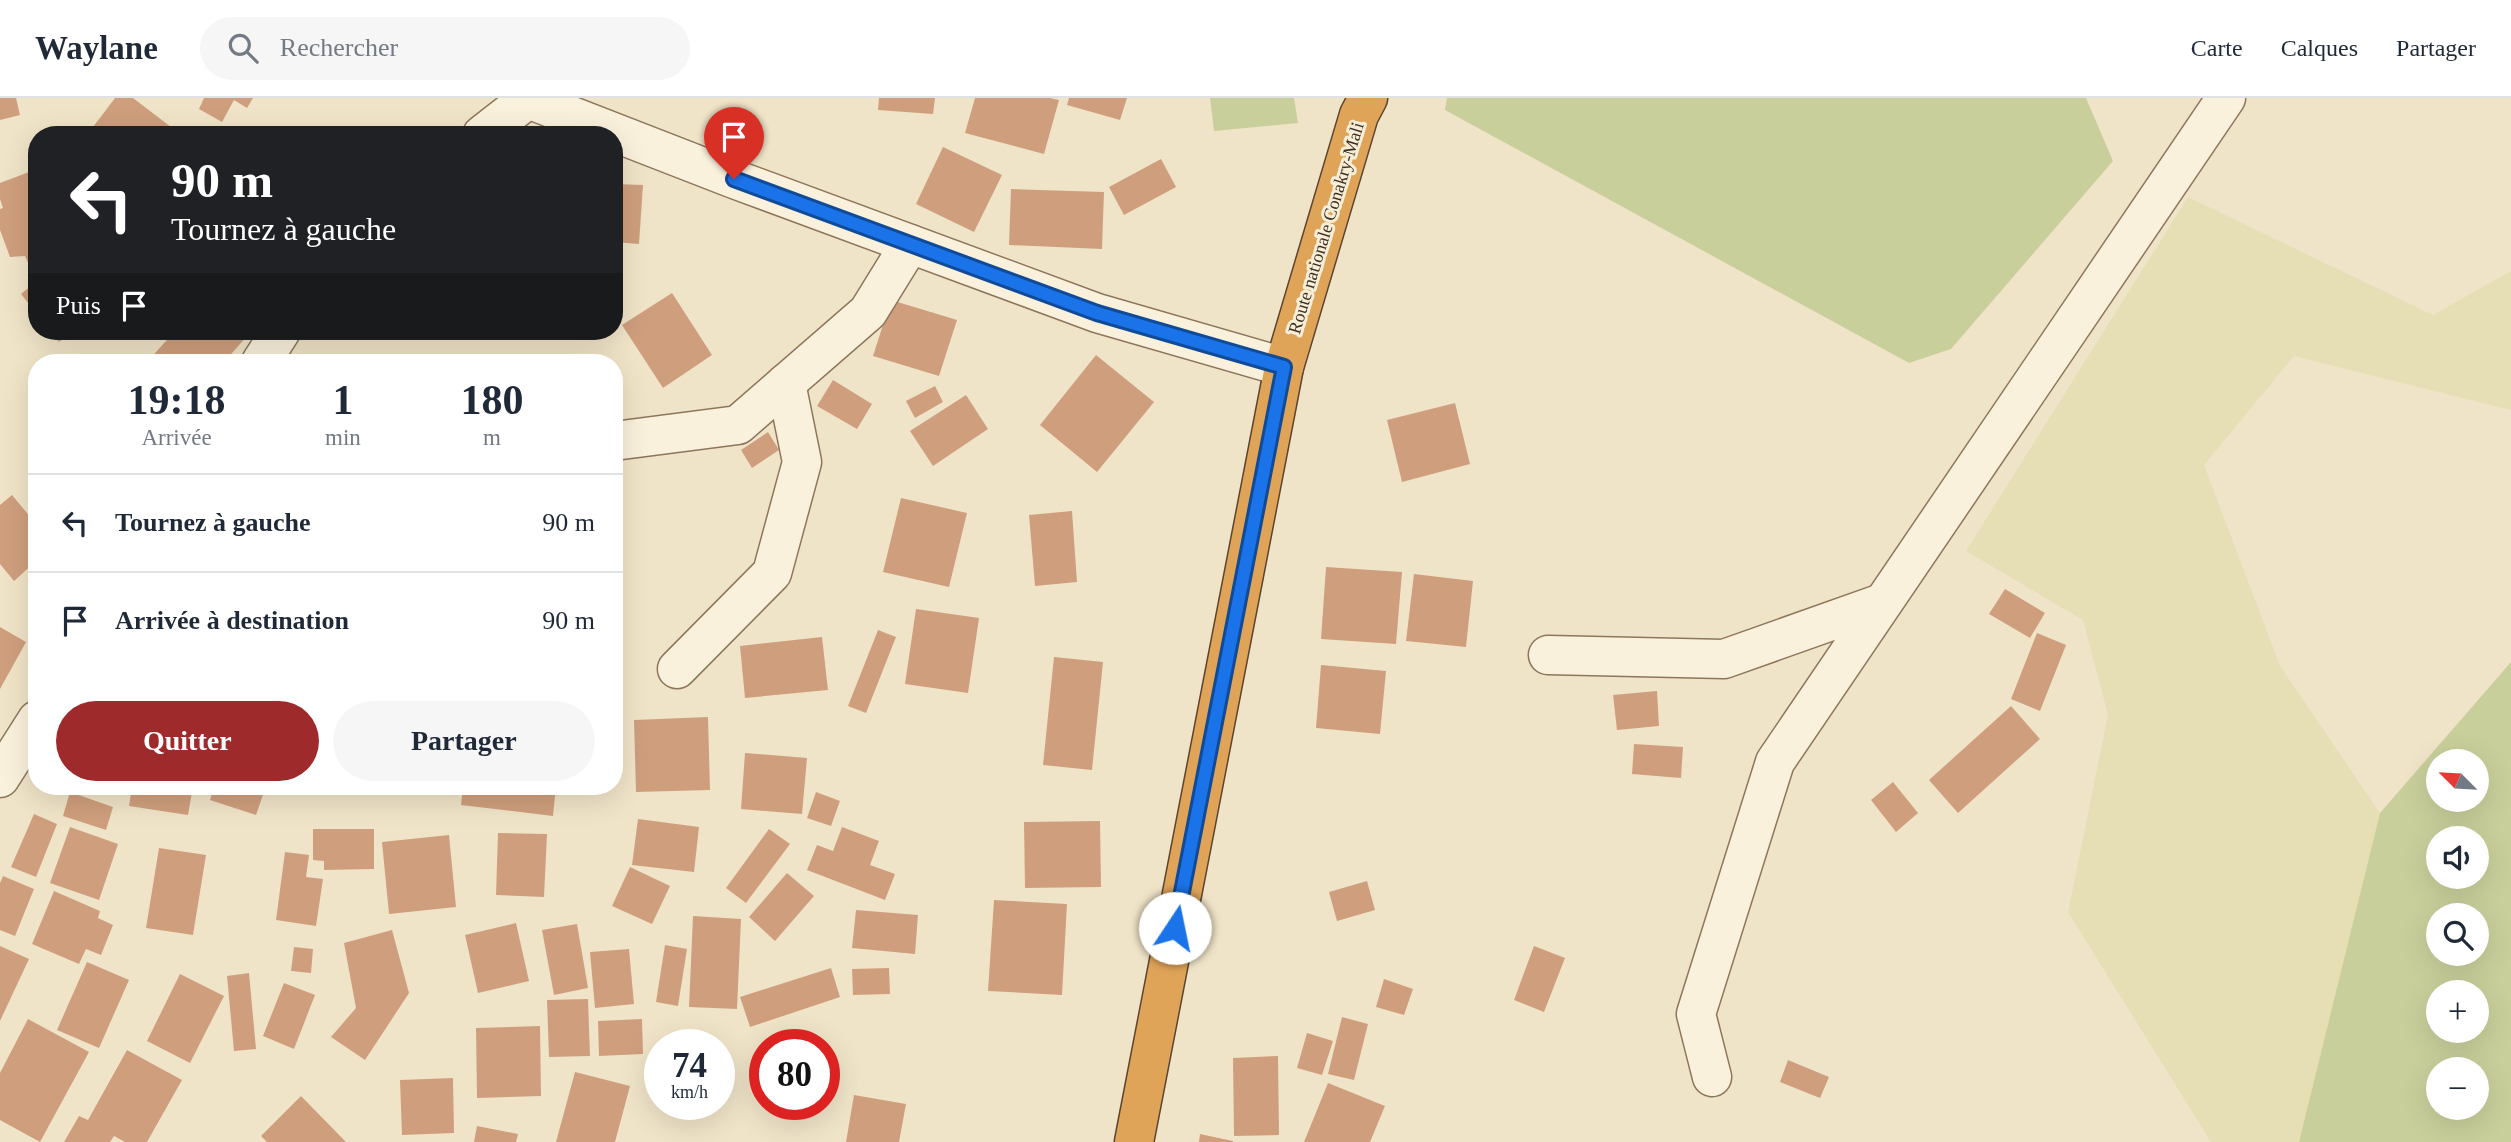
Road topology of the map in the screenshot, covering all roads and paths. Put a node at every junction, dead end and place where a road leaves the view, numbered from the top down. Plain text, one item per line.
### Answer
1 (1368, 98) edge
2 (2226, 98) edge
3 (528, 99) edge
4 (494, 126) edge
5 (599, 126) edge
6 (623, 135) edge
7 (910, 244) junction
8 (1284, 367) junction
9 (786, 383) junction
10 (623, 440) edge
11 (1882, 603) junction
12 (1548, 655) dead end
13 (677, 668) dead end
14 (28, 734) edge
15 (0, 778) edge
16 (1712, 1077) dead end
17 (1134, 1142) edge

1 - 8 highway, Route nationale Conakry-Mali
2 - 11 street
3 - 4 street
3 - 5 street
6 - 7 street
7 - 8 street
7 - 9 street
8 - 17 highway, Route nationale Conakry-Mali
9 - 10 street
9 - 13 street
11 - 12 street
11 - 16 street
14 - 15 street

